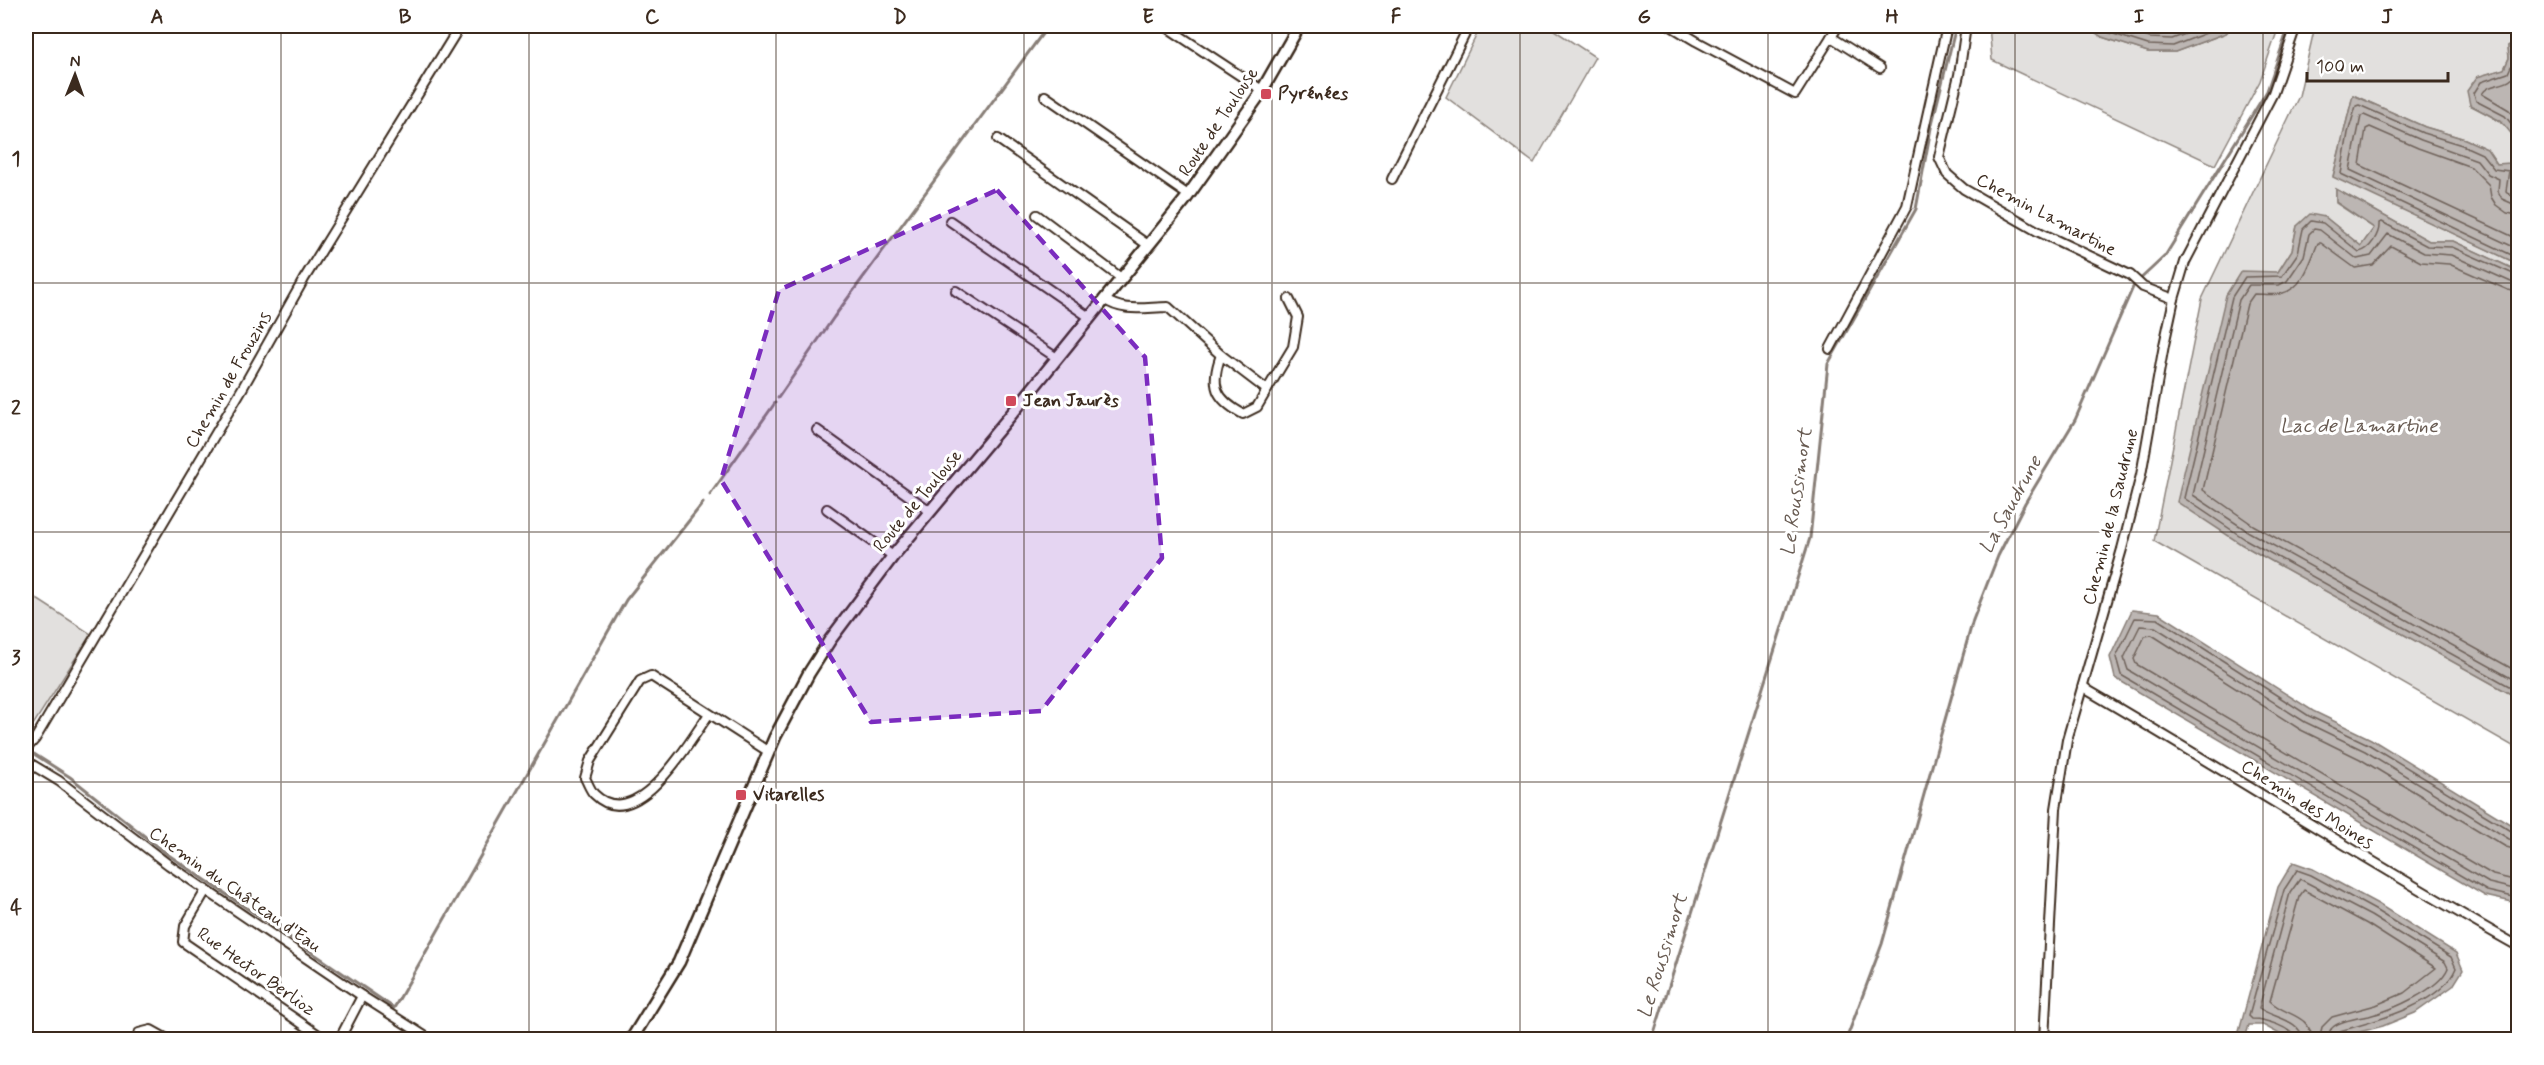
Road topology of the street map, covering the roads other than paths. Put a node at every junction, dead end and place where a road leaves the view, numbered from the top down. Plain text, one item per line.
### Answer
1 (460, 26) edge
2 (1165, 26) edge
3 (1299, 26) edge
4 (1469, 26) edge
5 (1671, 26) edge
6 (1838, 26) edge
7 (1947, 26) edge
8 (1966, 26) edge
9 (2296, 26) edge
10 (1831, 37) junction
11 (1880, 68) dead end
12 (1262, 90) junction
13 (1045, 96) dead end
14 (998, 139) dead end
15 (1392, 179) dead end
16 (1188, 195) junction
17 (1037, 215) dead end
18 (950, 221) dead end
19 (1148, 245) junction
20 (1121, 278) junction
21 (956, 291) dead end
22 (1104, 299) junction
23 (1289, 299) dead end
24 (2174, 299) junction
25 (1089, 317) junction
26 (1830, 349) dead end
27 (1221, 355) junction
28 (1057, 358) junction
29 (1267, 390) junction
30 (817, 430) dead end
31 (827, 508) dead end
32 (930, 511) junction
33 (893, 556) junction
34 (2084, 686) junction
35 (709, 714) junction
36 (26, 749) edge
37 (769, 752) junction
38 (26, 762) edge
39 (206, 890) junction
40 (2518, 946) edge
41 (362, 996) junction
42 (136, 1040) edge
43 (169, 1040) edge
44 (327, 1040) edge
45 (339, 1040) edge
46 (431, 1040) edge
47 (631, 1040) edge
48 (2044, 1040) edge

1 - 36 street, Chemin de Frouzins
2 - 12 street
3 - 12 main road, Route de Toulouse
4 - 15 street
5 - 10 street
6 - 10 street
7 - 26 street
8 - 24 street, Chemin Lamartine
9 - 24 street, Chemin de la Saudrune
10 - 11 street
12 - 16 main road, Route de Toulouse
13 - 16 street
14 - 19 street
16 - 19 main road, Route de Toulouse
17 - 20 street
18 - 25 street
19 - 20 main road, Route de Toulouse
20 - 22 main road, Route de Toulouse
21 - 28 street
22 - 25 main road, Route de Toulouse
22 - 27 street
23 - 29 street
24 - 34 street, Chemin de la Saudrune
25 - 28 main road, Route de Toulouse
27 - 29 street
27 - 29 street
28 - 32 main road, Route de Toulouse
30 - 32 street
31 - 33 street
32 - 33 main road, Route de Toulouse
33 - 37 main road, Route de Toulouse
34 - 40 street, Chemin des Moines
34 - 48 street, Chemin de la Saudrune
35 - 35 street
35 - 37 street
37 - 47 main road, Route de Toulouse
38 - 39 street, Chemin du Château d'Eau
39 - 41 street, Chemin du Château d'Eau
39 - 44 street, Rue Hector Berlioz
41 - 45 street
41 - 46 street, Chemin du Château d'Eau
42 - 43 street

